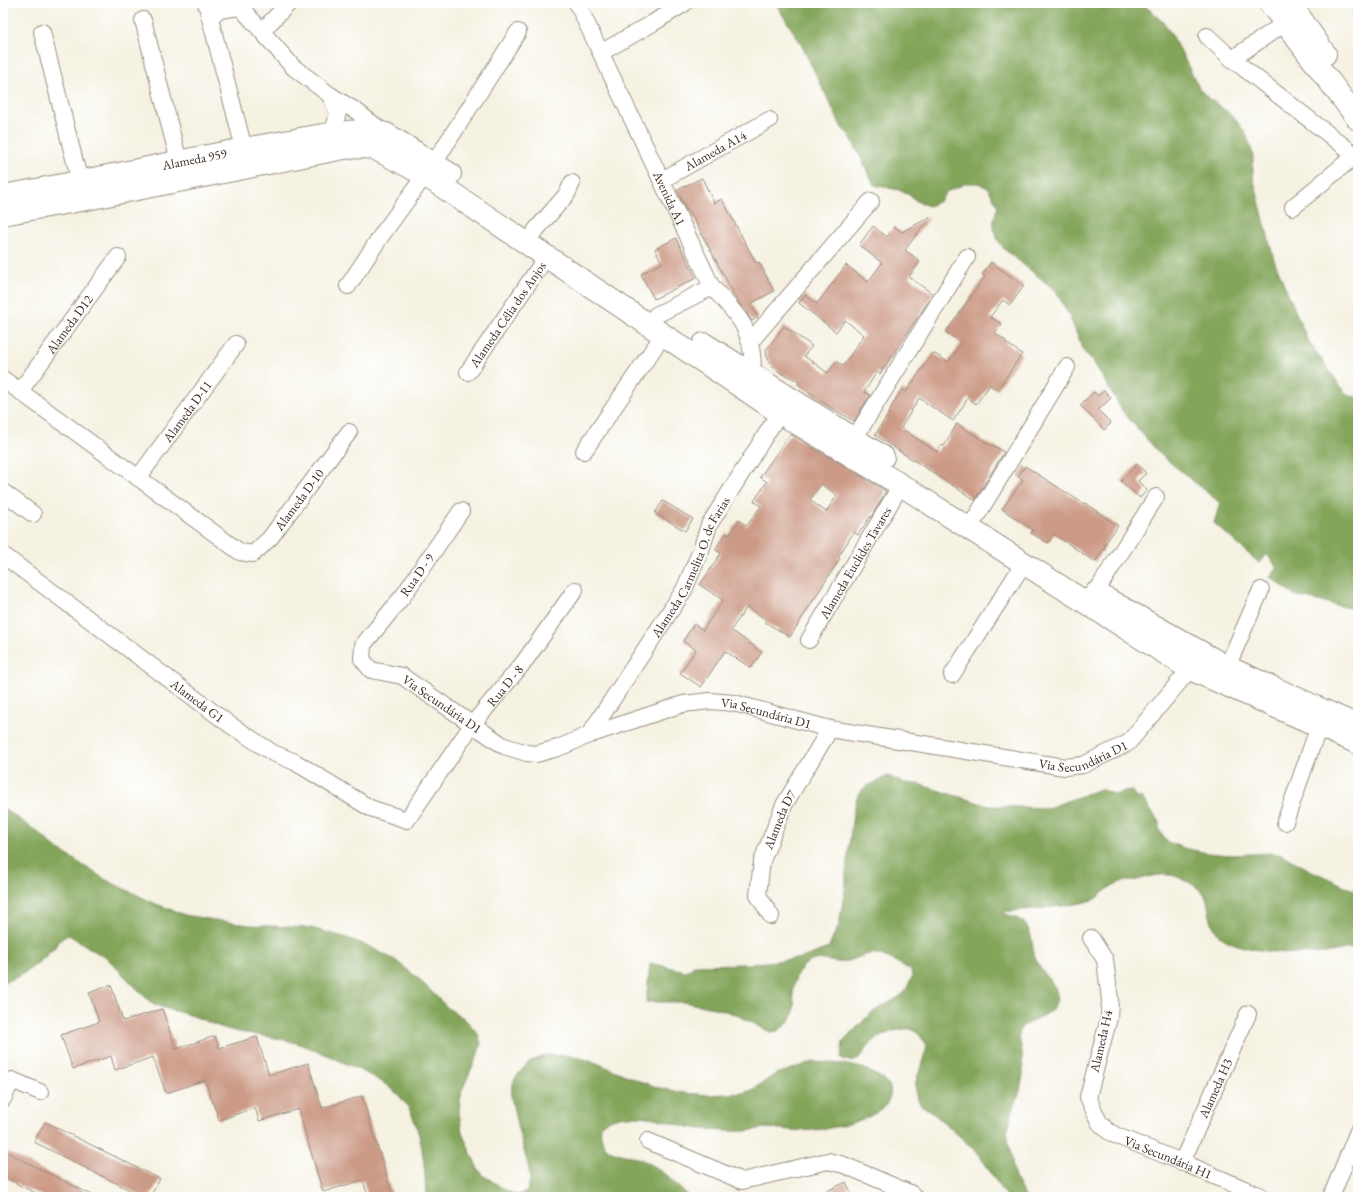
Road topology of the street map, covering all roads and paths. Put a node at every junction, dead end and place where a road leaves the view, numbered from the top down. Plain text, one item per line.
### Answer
1 (289, 3) edge
2 (577, 3) edge
3 (685, 3) edge
4 (1270, 3) edge
5 (238, 5) edge
6 (208, 10) edge
7 (1291, 14) edge
8 (143, 20) dead end
9 (262, 31) junction
10 (42, 32) dead end
11 (518, 32) dead end
12 (1207, 36) dead end
13 (602, 52) junction
14 (1232, 59) junction
15 (330, 95) junction
16 (1358, 96) edge
17 (1358, 119) edge
18 (769, 120) dead end
19 (329, 134) junction
20 (386, 134) junction
21 (319, 153) junction
22 (1356, 154) edge
23 (247, 157) junction
24 (179, 162) junction
25 (430, 169) junction
26 (662, 180) junction
27 (80, 182) junction
28 (572, 183) dead end
29 (3, 196) edge
30 (871, 201) dead end
31 (1293, 207) dead end
32 (3, 214) edge
33 (535, 231) junction
34 (118, 256) dead end
35 (547, 256) junction
36 (967, 257) dead end
37 (348, 286) dead end
38 (712, 287) junction
39 (656, 315) junction
40 (663, 336) junction
41 (750, 342) junction
42 (236, 344) dead end
43 (1067, 367) dead end
44 (468, 372) dead end
45 (3, 379) edge
46 (752, 383) junction
47 (20, 391) junction
48 (786, 406) junction
49 (349, 432) dead end
50 (857, 434) junction
51 (584, 451) dead end
52 (138, 478) junction
53 (901, 485) junction
54 (3, 492) edge
55 (1156, 497) dead end
56 (460, 511) dead end
57 (33, 514) dead end
58 (976, 517) junction
59 (3, 555) edge
60 (1024, 563) junction
61 (575, 590) dead end
62 (1261, 590) dead end
63 (1096, 592) junction
64 (370, 636) joint
65 (809, 640) dead end
66 (1227, 667) junction
67 (1190, 670) junction
68 (952, 675) dead end
69 (472, 724) junction
70 (1319, 726) junction
71 (1358, 728) edge
72 (830, 729) junction
73 (589, 735) junction
74 (407, 820) joint
75 (1285, 822) dead end
76 (771, 916) dead end
77 (1091, 938) dead end
78 (1248, 1014) dead end
79 (8, 1077) edge
80 (40, 1092) dead end
81 (3, 1099) edge
82 (1358, 1131) edge
83 (1117, 1136) joint
84 (648, 1141) dead end
85 (1182, 1162) junction
86 (916, 1197) edge
87 (1263, 1197) edge
88 (1330, 1197) edge

1 - 9 street
2 - 13 street, Avenida A1
3 - 13 street
4 - 7 street
5 - 6 street
5 - 9 street
6 - 23 street
7 - 14 street
7 - 16 street
7 - 17 street
8 - 24 street
9 - 15 street
10 - 27 street
11 - 25 street
12 - 14 street
13 - 26 street, Avenida A1
14 - 22 street
15 - 19 street
15 - 20 street
18 - 26 street, Alameda A14
19 - 20 street, Alameda 959
19 - 21 street
19 - 23 street, Alameda 959
20 - 25 street
21 - 23 street, Alameda 959
21 - 25 street, Alameda 959
22 - 31 street
23 - 24 street, Alameda 959
23 - 32 street, Alameda 959
24 - 27 street, Alameda 959
25 - 33 street
25 - 35 street
25 - 37 street
26 - 38 street, Avenida A1
27 - 29 street, Alameda 959
28 - 33 street
30 - 41 street
33 - 39 street
34 - 47 street, Alameda D12
35 - 40 street
35 - 44 street, Alameda Célia dos Anjos
36 - 50 street
38 - 39 street
38 - 41 street, Avenida A1
39 - 46 street
40 - 46 street
40 - 51 street
41 - 46 street, Avenida A1
42 - 52 street, Alameda D-11
43 - 58 street
45 - 47 street
46 - 48 street
47 - 52 street
48 - 50 street
48 - 53 street
48 - 73 street, Alameda Carmelita O. de Farias
49 - 52 street, Alameda D-10
50 - 58 street
53 - 60 street
53 - 65 street, Alameda Euclides Tavares
54 - 57 street
55 - 63 street
56 - 64 street, Rua D - 9
58 - 63 street
59 - 74 street, Alameda G1
60 - 67 street
60 - 68 street
61 - 69 street, Rua D - 8
62 - 66 street
63 - 66 street
64 - 69 street, Via Secundária D1
66 - 71 street
67 - 70 street
67 - 72 street, Via Secundária D1
69 - 73 street, Via Secundária D1
69 - 74 street, Rua D - 8
70 - 71 street
70 - 75 street
72 - 73 street, Via Secundária D1
72 - 76 street, Alameda D7
77 - 83 street, Alameda H4
78 - 85 street, Alameda H3
79 - 80 street
79 - 81 street
82 - 88 street
83 - 85 street, Via Secundária H1
84 - 86 street
85 - 87 street, Via Secundária H1

